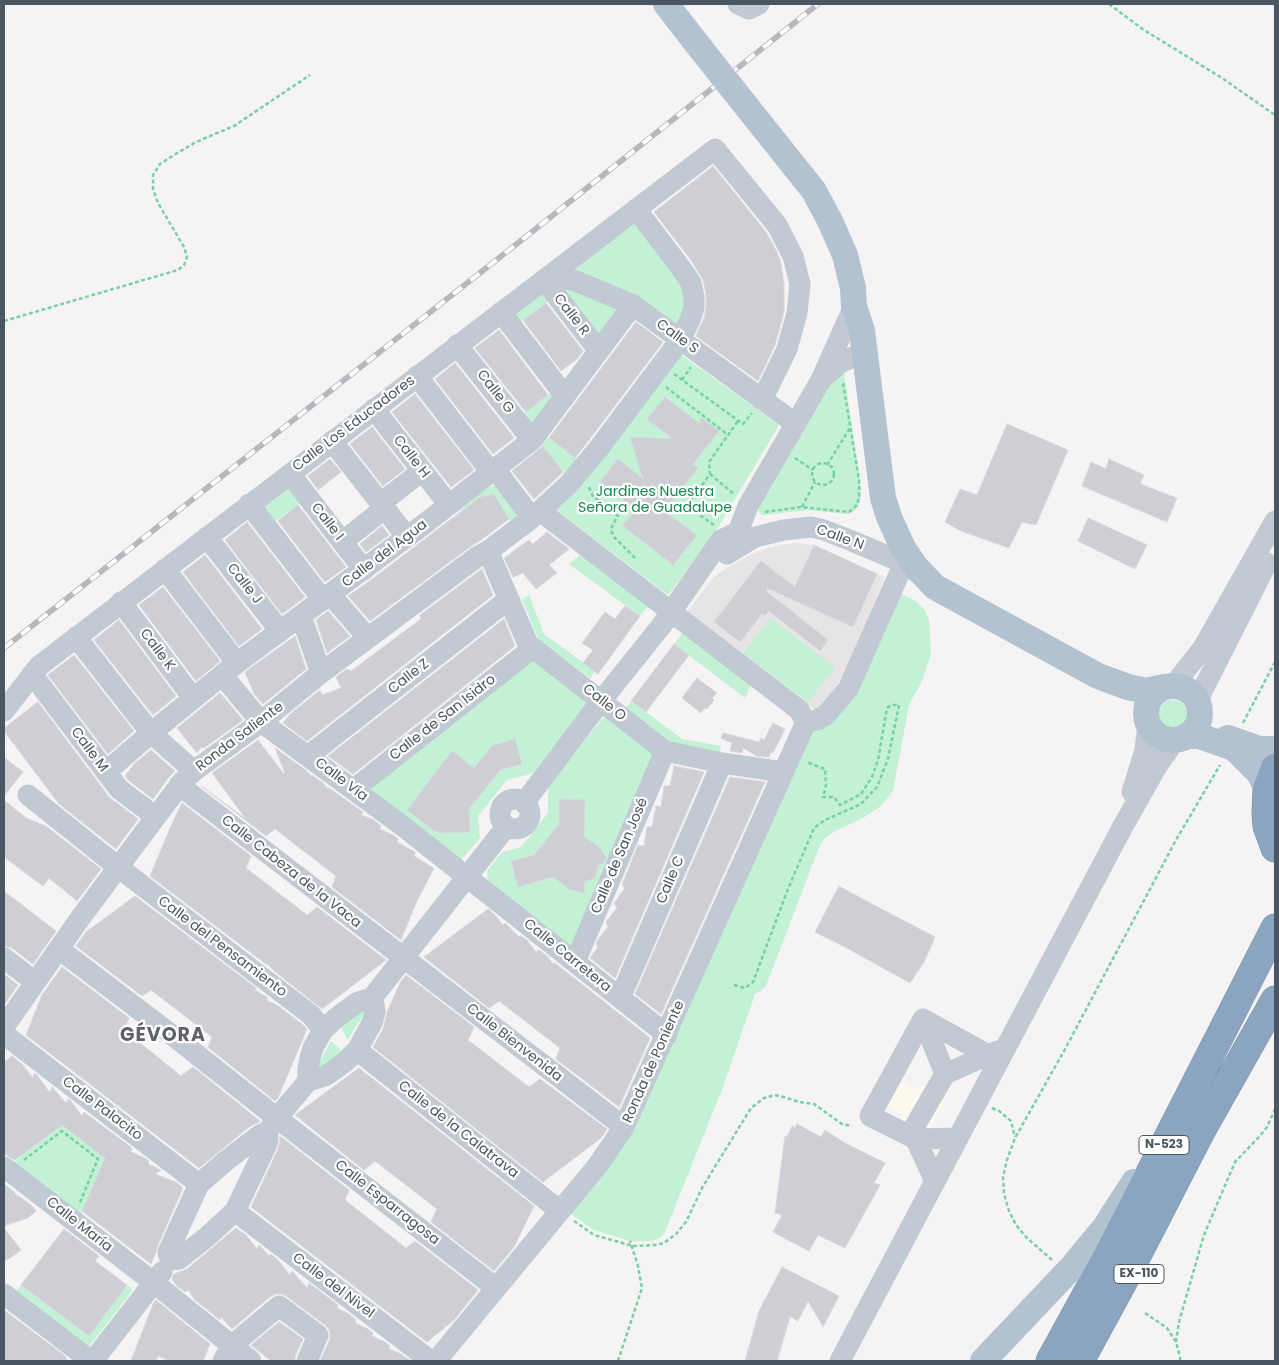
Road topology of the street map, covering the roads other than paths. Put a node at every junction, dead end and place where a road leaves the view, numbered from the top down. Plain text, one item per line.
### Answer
1 (666, 4) edge
2 (738, 4) edge
3 (759, 4) edge
4 (636, 209) junction
5 (546, 278) junction
6 (633, 305) junction
7 (854, 306) junction
8 (501, 312) junction
9 (680, 340) junction
10 (458, 345) junction
11 (599, 351) junction
12 (865, 358) junction
13 (417, 376) junction
14 (821, 380) junction
15 (565, 396) junction
16 (758, 405) junction
17 (374, 409) junction
18 (796, 424) junction
19 (532, 440) junction
20 (332, 441) junction
21 (422, 471) junction
22 (493, 471) junction
23 (290, 474) junction
24 (249, 504) junction
25 (449, 505) junction
26 (383, 506) junction
27 (536, 514) junction
28 (1275, 520) edge
29 (746, 525) junction
30 (207, 537) junction
31 (407, 537) junction
32 (342, 542) junction
33 (1275, 548) edge
34 (488, 551) junction
35 (902, 567) junction
36 (165, 569) junction
37 (364, 570) junction
38 (929, 582) junction
39 (327, 597) junction
40 (509, 599) junction
41 (121, 602) junction
42 (671, 612) junction
43 (301, 616) junction
44 (280, 631) junction
45 (76, 637) junction
46 (368, 638) junction
47 (533, 648) junction
48 (230, 669) junction
49 (322, 673) junction
50 (32, 674) junction
51 (1098, 676) junction
52 (1169, 686) junction
53 (194, 698) junction
54 (601, 701) junction
55 (1198, 707) junction
56 (4, 711) edge
57 (1147, 720) junction
58 (261, 722) junction
59 (806, 722) junction
60 (151, 733) junction
61 (1181, 737) junction
62 (1232, 744) junction
63 (1275, 749) edge
64 (665, 751) junction
65 (308, 756) junction
66 (722, 762) junction
67 (194, 771) junction
68 (106, 772) junction
69 (783, 772) junction
70 (1271, 778) edge
71 (179, 786) junction
72 (354, 789) junction
73 (28, 795) dead end
74 (156, 817) junction
75 (1122, 828) junction
76 (1275, 848) edge
77 (118, 867) junction
78 (467, 876) junction
79 (1275, 928) edge
80 (59, 949) junction
81 (4, 958) edge
82 (404, 958) junction
83 (575, 962) junction
84 (35, 982) junction
85 (372, 998) junction
86 (620, 998) junction
87 (1275, 1000) edge
88 (923, 1018) junction
89 (4, 1027) edge
90 (323, 1030) junction
91 (4, 1034) edge
92 (666, 1035) junction
93 (357, 1050) junction
94 (998, 1051) junction
95 (945, 1074) junction
96 (308, 1081) junction
97 (1187, 1102) junction
98 (272, 1126) junction
99 (624, 1127) junction
100 (958, 1138) junction
101 (916, 1139) junction
102 (7, 1170) edge
103 (935, 1181) junction
104 (1175, 1182) junction
105 (199, 1184) junction
106 (235, 1211) junction
107 (560, 1211) junction
108 (171, 1260) junction
109 (153, 1282) junction
110 (496, 1288) junction
111 (4, 1294) edge
112 (227, 1353) edge
113 (92, 1361) edge
114 (251, 1361) edge
115 (307, 1361) edge
116 (432, 1361) edge
117 (436, 1361) edge
118 (840, 1361) edge
119 (983, 1361) edge
120 (1050, 1361) edge
121 (1080, 1361) edge
122 (1094, 1361) edge

1 - 7 main road, bridge
2 - 3 street
4 - 5 street, Calle Los Educadores
4 - 9 street, Ronda Saliente
4 - 16 street, Calle Los Educadores
5 - 6 street, Calle S
5 - 8 street, Calle Los Educadores
5 - 11 street, Calle R
6 - 9 street, Calle S
6 - 11 street, Calle del Agua
7 - 12 main road
7 - 14 street
8 - 10 street, Calle Los Educadores
8 - 15 street
9 - 16 street, Calle S
9 - 27 street, Ronda Saliente
10 - 13 street, Calle Los Educadores
10 - 19 street, Calle G
11 - 15 street, Calle del Agua
12 - 14 street
12 - 38 main road
13 - 17 street, Calle Los Educadores
13 - 22 street
14 - 18 street
15 - 19 street, Calle del Agua
16 - 18 street, Calle S
17 - 20 street, Calle Los Educadores
17 - 21 street, Calle H
18 - 29 street
19 - 22 street, Calle del Agua
20 - 23 street, Calle Los Educadores
20 - 26 street
21 - 25 street, Calle H
21 - 26 street
22 - 25 street, Calle del Agua
22 - 27 street
23 - 24 street, Calle Los Educadores
23 - 32 street, Calle I
24 - 30 street, Calle Los Educadores
24 - 39 street
25 - 31 street, Calle del Agua
26 - 31 street
26 - 32 street
27 - 34 street, Ronda Saliente
27 - 42 street
28 - 52 street
29 - 35 street, Calle N
29 - 42 street, Calle N
30 - 36 street, Calle Los Educadores
30 - 44 street, Calle J
31 - 37 street, Calle del Agua
32 - 37 street, Calle I
33 - 55 street
34 - 40 street, Calle O
34 - 46 street, Ronda Saliente
35 - 38 street, Calle N
35 - 59 street
36 - 41 street, Calle Los Educadores
36 - 48 street, Calle Vía
37 - 39 street, Calle del Agua
38 - 51 main road
39 - 43 street, Calle del Agua
39 - 46 street
40 - 47 street, Calle O
40 - 65 street, Calle Z
41 - 45 street, Calle Los Educadores
41 - 53 street, Calle K
42 - 54 street
42 - 59 street
43 - 44 street, Calle del Agua
43 - 49 street
44 - 48 street, Calle del Agua
45 - 50 street, Calle Los Educadores
45 - 60 street
46 - 49 street, Ronda Saliente
47 - 54 street, Calle O
47 - 72 street, Calle de San Isidro
48 - 53 street, Calle del Agua
48 - 58 street, Calle Vía
49 - 58 street, Ronda Saliente
50 - 56 street, Calle Los Educadores
50 - 68 street, Calle M
51 - 52 main road
51 - 57 main road
52 - 55 main road
52 - 57 main road
53 - 60 street, Calle del Agua
54 - 64 street, Calle O
54 - 78 street
55 - 61 main road
55 - 62 main road
57 - 61 main road
57 - 75 street
58 - 65 street, Calle Vía
58 - 67 street, Ronda Saliente
59 - 69 street, Ronda de Poniente
60 - 67 street
60 - 68 street, Calle del Agua
61 - 62 main road
61 - 75 street
62 - 63 main road
62 - 70 main road
64 - 66 street, Calle O
64 - 83 street, Calle de San José
65 - 72 street, Calle Vía
66 - 69 street, Calle O
66 - 86 street, Calle C
67 - 71 street, Ronda Saliente
68 - 74 street, Calle M
69 - 92 street, Ronda de Poniente
70 - 76 highway
71 - 74 street, Ronda Saliente
71 - 82 street, Calle Cabeza de la Vaca
72 - 78 street, Calle Vía
73 - 77 street, Calle del Pensamiento
74 - 77 street, Ronda Saliente
75 - 94 street
77 - 80 street, Ronda Saliente
77 - 90 street, Calle del Pensamiento
78 - 82 street
78 - 83 street, Calle Carretera
79 - 97 highway, N-523
80 - 84 street, Ronda Saliente
80 - 98 street, Calle Esparragosa
81 - 84 street
82 - 85 street
82 - 99 street, Calle Bienvenida
83 - 86 street, Calle Carretera
84 - 89 street, Ronda Saliente
85 - 90 street
85 - 93 street
86 - 92 street, Calle Carretera
87 - 104 highway, N-523
88 - 94 street
88 - 95 street
88 - 101 street
90 - 96 street
91 - 105 street, Calle Palacito
92 - 99 street, Ronda de Poniente
93 - 96 street
93 - 107 street, Calle de la Calatrava
94 - 95 street
94 - 100 street
95 - 101 street
96 - 98 street
97 - 119 main road
97 - 120 highway, N-523
98 - 105 street
98 - 106 street
98 - 110 street, Calle Esparragosa
99 - 107 street, Ronda de Poniente
100 - 101 street
100 - 103 street
101 - 103 street
102 - 109 street, Calle María
103 - 118 street
104 - 121 highway, N-523
104 - 122 main road, EX-110
105 - 108 street
106 - 108 street
106 - 116 street, Calle del Nivel
107 - 110 street, Ronda de Poniente
108 - 109 street
109 - 112 street, Calle María
109 - 113 street
110 - 117 street, Ronda de Poniente
111 - 113 street
112 - 114 street, Calle María
112 - 115 street

